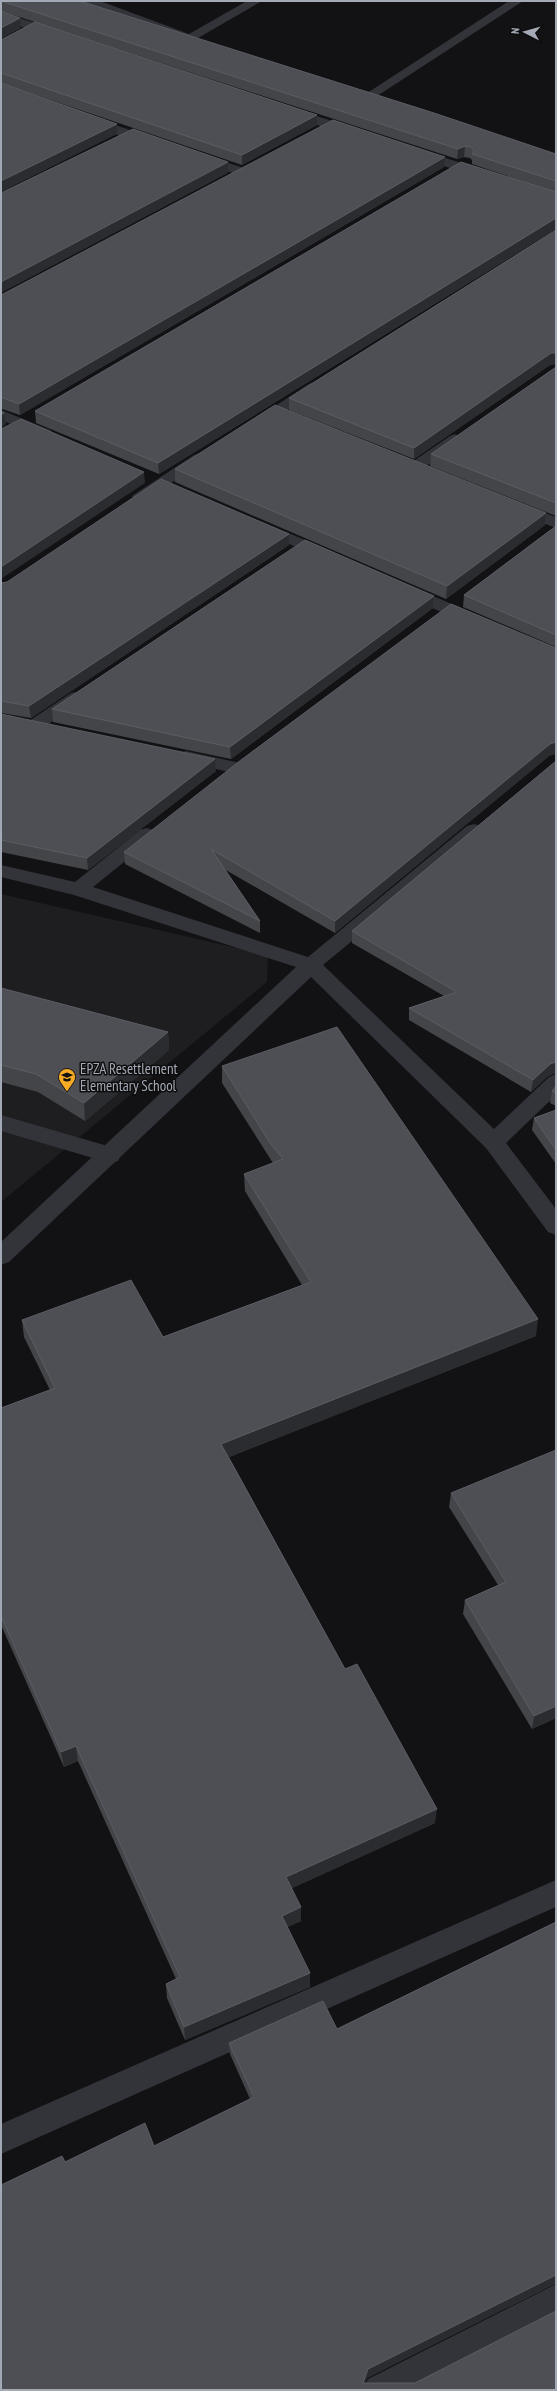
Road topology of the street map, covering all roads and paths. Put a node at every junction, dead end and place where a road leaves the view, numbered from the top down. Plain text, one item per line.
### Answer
1 (89, 1) edge
2 (256, 1) edge
3 (518, 1) edge
4 (1, 16) edge
5 (35, 27) junction
6 (22, 35) edge
7 (191, 38) junction
8 (73, 40) edge
9 (206, 42) edge
10 (355, 90) edge
11 (370, 95) junction
12 (385, 100) edge
13 (278, 107) edge
14 (79, 117) edge
15 (331, 125) junction
16 (317, 132) edge
17 (130, 135) junction
18 (368, 137) edge
19 (116, 142) edge
20 (167, 147) edge
21 (405, 149) edge
22 (190, 155) edge
23 (470, 160) edge
24 (256, 165) edge
25 (457, 166) junction
26 (242, 172) junction
27 (443, 174) edge
28 (492, 178) edge
29 (229, 180) edge
30 (329, 377) edge
31 (275, 411) junction
32 (1, 415) edge
33 (290, 417) edge
34 (243, 431) edge
35 (466, 431) edge
36 (57, 439) edge
37 (211, 451) edge
38 (400, 461) edge
39 (415, 467) junction
40 (430, 473) edge
41 (504, 502) edge
42 (126, 505) edge
43 (246, 520) edge
44 (556, 522) edge
45 (304, 544) junction
46 (284, 557) edge
47 (340, 560) edge
48 (391, 583) edge
49 (492, 627) edge
50 (87, 690) edge
51 (58, 730) edge
52 (173, 754) edge
53 (215, 782) edge
54 (488, 817) edge
55 (159, 825) edge
56 (1, 871) edge
57 (78, 888) junction
58 (311, 965) junction
59 (556, 1082) edge
60 (1, 1123) edge
61 (494, 1142) junction
62 (110, 1155) junction
63 (556, 1226) edge
64 (1, 1256) edge
65 (556, 1893) edge
66 (1, 2138) edge
67 (556, 2300) edge
68 (380, 2390) edge

1 - 7 street
2 - 7 street
3 - 11 street
4 - 5 street
5 - 6 street
5 - 8 street
7 - 9 street
10 - 11 street
11 - 12 street
13 - 15 street
14 - 17 street
15 - 16 street
15 - 18 street
17 - 19 street
17 - 20 street
21 - 25 street
22 - 26 street
23 - 25 street
24 - 26 street
25 - 27 street
25 - 28 street
26 - 29 street
30 - 31 street
31 - 33 street
31 - 34 street
32 - 36 street
35 - 39 street
37 - 42 street
38 - 39 street
39 - 40 street
41 - 44 street
43 - 45 street
45 - 46 street
45 - 47 street
48 - 49 street
50 - 51 street
52 - 53 street
54 - 58 street
55 - 57 street
56 - 57 street
57 - 58 street
58 - 61 street
58 - 62 street
59 - 61 street
60 - 62 street
61 - 63 street
62 - 64 street
65 - 66 street
67 - 68 street

